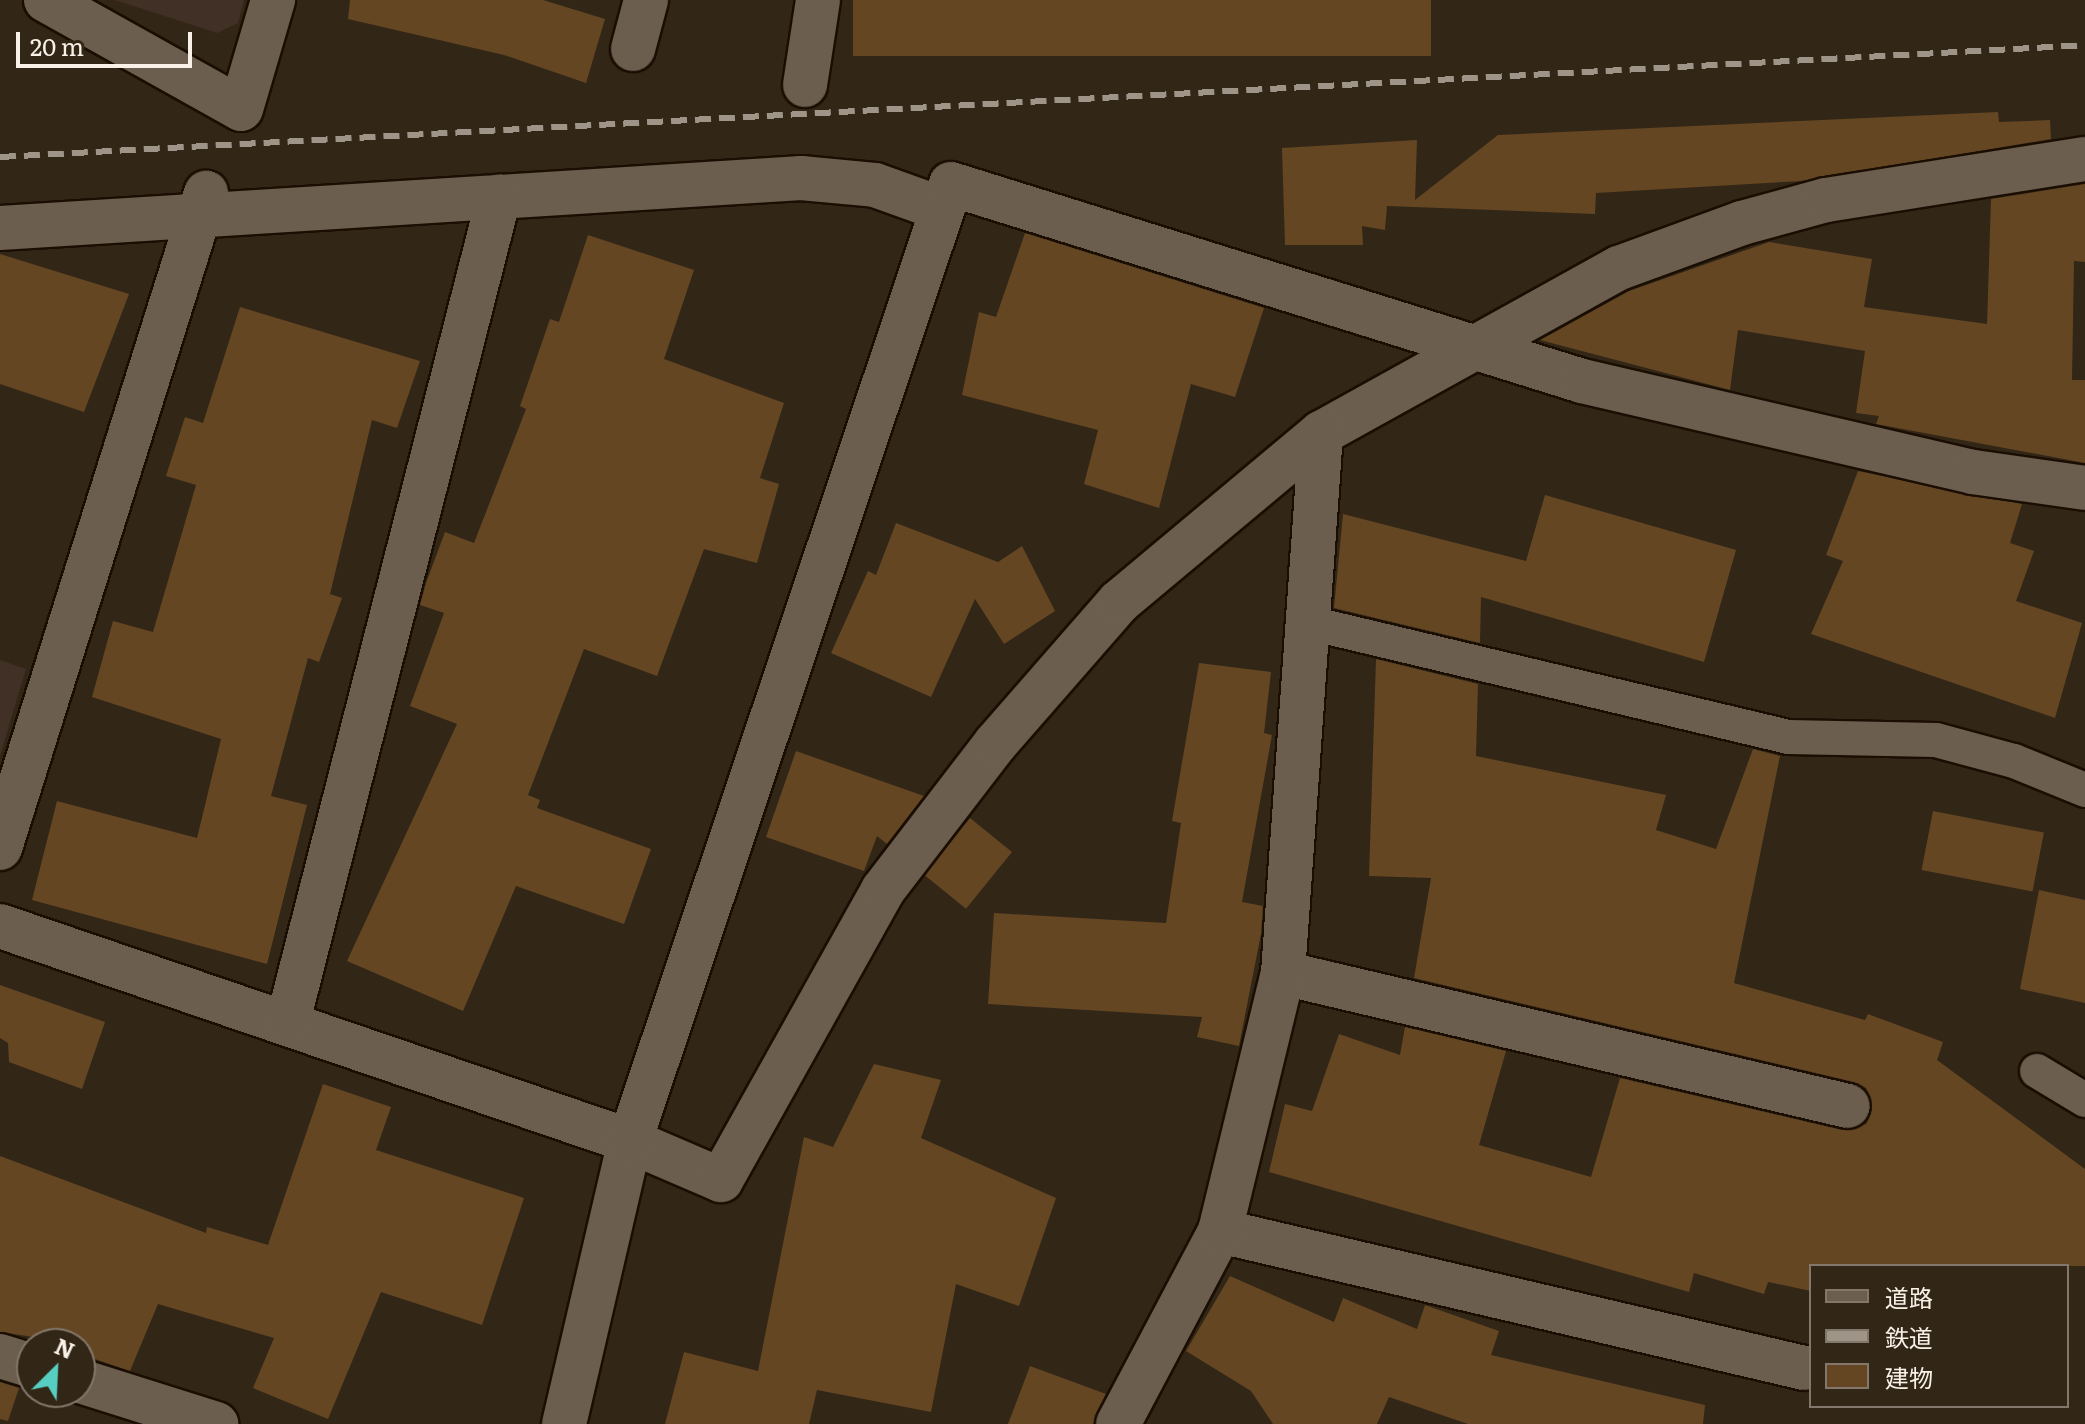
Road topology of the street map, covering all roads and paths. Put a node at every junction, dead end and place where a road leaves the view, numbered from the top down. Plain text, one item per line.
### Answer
1 (46, 0) edge
2 (273, 0) edge
3 (646, 0) edge
4 (818, 0) edge
5 (633, 49) dead end
6 (805, 85) dead end
7 (2085, 159) edge
8 (499, 197) junction
9 (202, 204) junction
10 (942, 209) junction
11 (0, 228) edge
12 (1469, 348) junction
13 (1321, 433) junction
14 (2085, 488) edge
15 (1310, 623) junction
16 (2085, 790) edge
17 (0, 848) edge
18 (0, 926) edge
19 (1283, 973) junction
20 (288, 1021) junction
21 (2037, 1071) dead end
22 (2085, 1100) edge
23 (1848, 1106) dead end
24 (630, 1141) junction
25 (1220, 1231) junction
26 (1804, 1368) dead end
27 (96, 1386) edge
28 (216, 1424) edge
29 (564, 1424) edge
30 (1118, 1424) edge

1 - 2 street
3 - 5 street
4 - 6 street
7 - 12 street
8 - 9 street
8 - 10 street
8 - 20 street
9 - 11 street
9 - 17 street
10 - 12 street
10 - 24 street
12 - 13 street
12 - 14 street
13 - 15 street
13 - 24 street
15 - 16 lane
15 - 19 street
18 - 20 street
19 - 23 street
19 - 25 street
20 - 24 street
21 - 22 lane
24 - 29 street
25 - 26 street
25 - 30 street
27 - 28 street

